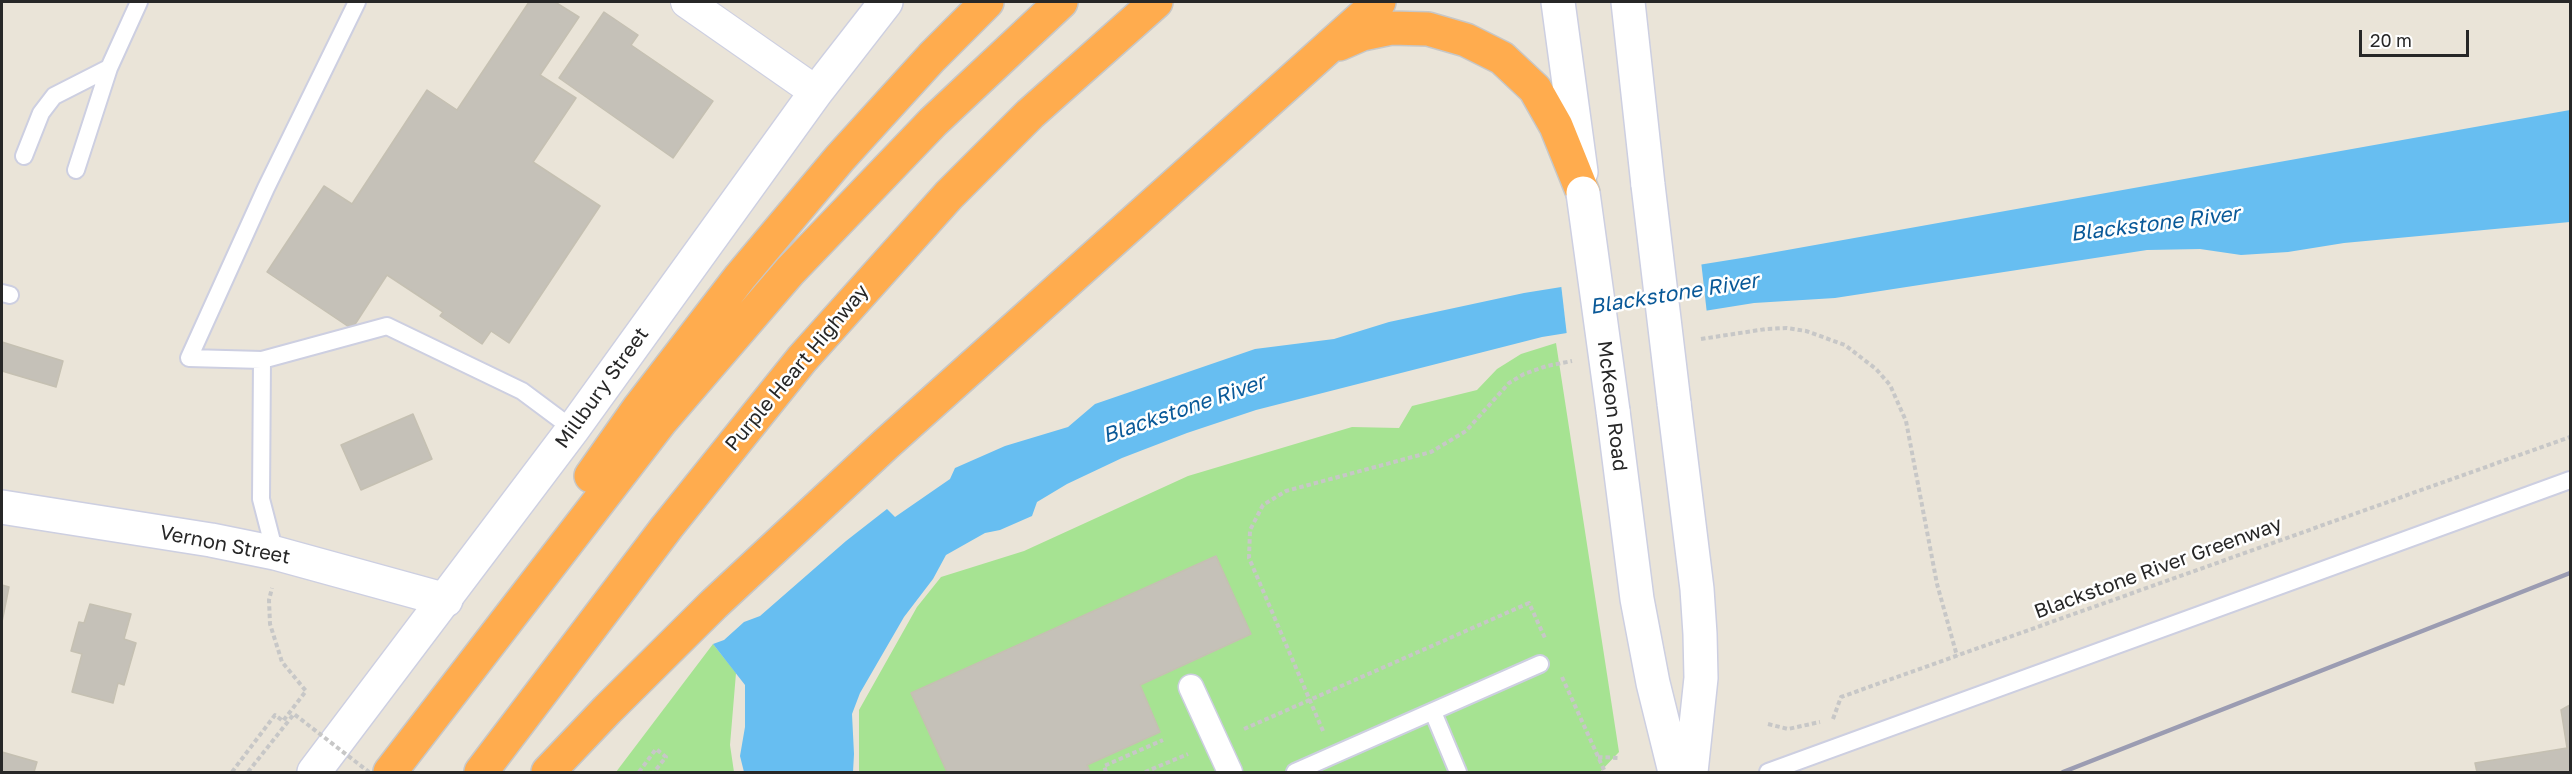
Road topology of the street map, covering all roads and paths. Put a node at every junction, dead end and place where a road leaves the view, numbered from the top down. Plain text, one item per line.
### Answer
1 (139, 2) edge
2 (357, 2) edge
3 (687, 2) edge
4 (886, 2) edge
5 (987, 2) edge
6 (1061, 2) edge
7 (1156, 2) edge
8 (1379, 2) edge
9 (1558, 2) edge
10 (1628, 2) edge
11 (1323, 51) junction
12 (109, 68) junction
13 (816, 92) junction
14 (24, 156) dead end
15 (76, 170) dead end
16 (1584, 193) junction
17 (262, 360) junction
18 (573, 429) junction
19 (2571, 437) edge
20 (2571, 480) edge
21 (2, 507) edge
22 (275, 553) junction
23 (446, 600) junction
24 (1547, 644) dead end
25 (1540, 664) dead end
26 (1561, 675) dead end
27 (460, 681) junction
28 (1191, 687) dead end
29 (1433, 712) junction
30 (1768, 724) dead end
31 (1163, 740) dead end
32 (1216, 741) junction
33 (1598, 757) junction
34 (1620, 758) dead end
35 (232, 772) edge
36 (248, 772) edge
37 (314, 772) edge
38 (369, 772) edge
39 (390, 772) edge
40 (481, 772) edge
41 (548, 772) edge
42 (639, 772) edge
43 (654, 772) edge
44 (1106, 772) edge
45 (1145, 772) edge
46 (1230, 772) edge
47 (1295, 772) edge
48 (1458, 772) edge
49 (1605, 772) edge
50 (1676, 772) edge
51 (1691, 772) edge
52 (1768, 772) edge

1 - 12 lane
2 - 17 lane
3 - 13 street
4 - 13 main road, Millbury Street
5 - 27 highway
6 - 27 highway
7 - 40 highway, Purple Heart Highway
8 - 11 highway
9 - 16 main road, McKeon Road
10 - 51 main road, bridge
11 - 16 highway
11 - 41 highway
12 - 14 lane
12 - 15 lane
13 - 18 main road, Millbury Street
16 - 50 main road, McKeon Road, bridge
17 - 18 lane
17 - 22 lane
18 - 23 main road, Millbury Street
19 - 30 path, Blackstone River Greenway
20 - 52 lane
21 - 22 main road, Vernon Street
22 - 23 main road, Vernon Street
22 - 35 path
23 - 37 main road, Millbury Street
24 - 32 path
25 - 29 lane
26 - 33 path
27 - 39 highway
28 - 32 street
29 - 47 lane
29 - 48 lane
31 - 44 path
32 - 45 path
32 - 46 street
33 - 34 path
33 - 49 path
36 - 38 path, bridge
42 - 43 path

